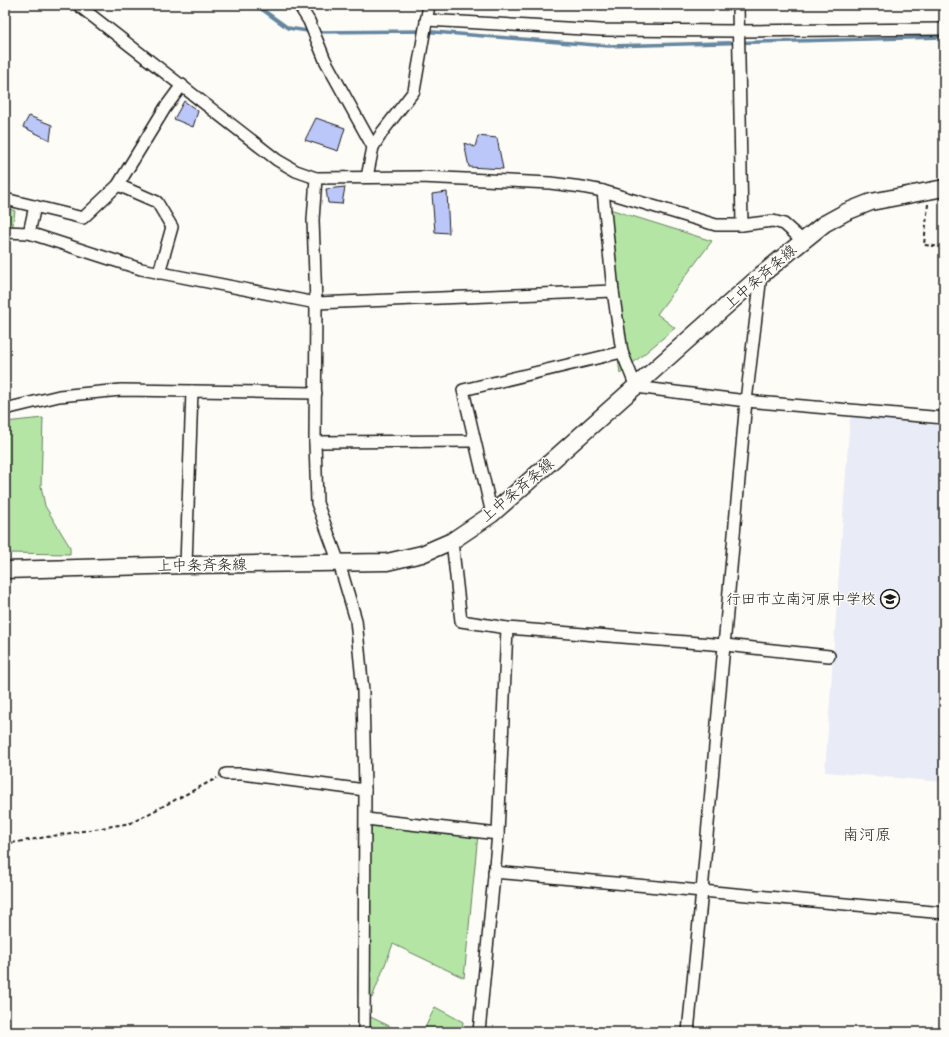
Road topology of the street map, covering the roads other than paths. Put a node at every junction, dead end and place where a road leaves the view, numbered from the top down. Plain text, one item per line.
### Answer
1 (78, 5) edge
2 (299, 5) edge
3 (429, 5) edge
4 (738, 5) edge
5 (426, 20) junction
6 (944, 29) edge
7 (738, 31) junction
8 (182, 85) junction
9 (373, 147) junction
10 (367, 177) junction
11 (316, 178) junction
12 (118, 185) junction
13 (937, 189) edge
14 (603, 191) junction
15 (5, 199) edge
16 (35, 206) junction
17 (742, 225) junction
18 (5, 232) edge
19 (29, 233) junction
20 (802, 240) junction
21 (159, 273) junction
22 (761, 275) junction
23 (613, 291) junction
24 (316, 303) junction
25 (622, 352) junction
26 (636, 387) junction
27 (192, 391) junction
28 (316, 393) junction
29 (746, 401) junction
30 (5, 409) edge
31 (944, 418) edge
32 (474, 441) junction
33 (315, 442) junction
34 (492, 514) junction
35 (452, 541) junction
36 (339, 563) junction
37 (186, 564) junction
38 (5, 570) edge
39 (506, 628) junction
40 (725, 645) junction
41 (829, 656) dead end
42 (226, 774) road end
43 (365, 790) junction
44 (366, 819) junction
45 (498, 834) junction
46 (494, 872) junction
47 (702, 891) junction
48 (944, 913) edge
49 (364, 1032) edge
50 (479, 1032) edge
51 (688, 1032) edge

1 - 8 street
2 - 9 street
3 - 5 street
4 - 7 street
5 - 7 street
5 - 9 street
6 - 7 street
7 - 17 street
8 - 11 street
8 - 12 street
9 - 10 street
10 - 11 street
10 - 14 street
11 - 24 street
12 - 16 street
12 - 21 street
13 - 20 main road, 上中条斉条線
14 - 17 street
14 - 23 street
15 - 16 street
16 - 19 street
17 - 20 street
18 - 19 street
19 - 21 street
20 - 22 main road, 上中条斉条線
21 - 24 street
22 - 26 main road, 上中条斉条線
22 - 29 street
23 - 24 street
23 - 25 street
24 - 28 street
25 - 26 street
25 - 32 street
26 - 29 street
26 - 34 main road, 上中条斉条線
27 - 28 street
27 - 30 street
27 - 37 street
28 - 33 street
29 - 31 street
29 - 40 street
32 - 33 street
32 - 34 street
33 - 36 street
34 - 35 main road, 上中条斉条線
35 - 36 main road, 上中条斉条線
35 - 39 street
36 - 37 main road, 上中条斉条線
36 - 43 street
37 - 38 main road, 上中条斉条線
39 - 40 street
39 - 45 street
40 - 41 street
40 - 47 street
42 - 43 street
43 - 44 street
44 - 45 street
44 - 49 street
45 - 46 street
46 - 47 street
46 - 50 street
47 - 48 street
47 - 51 street

